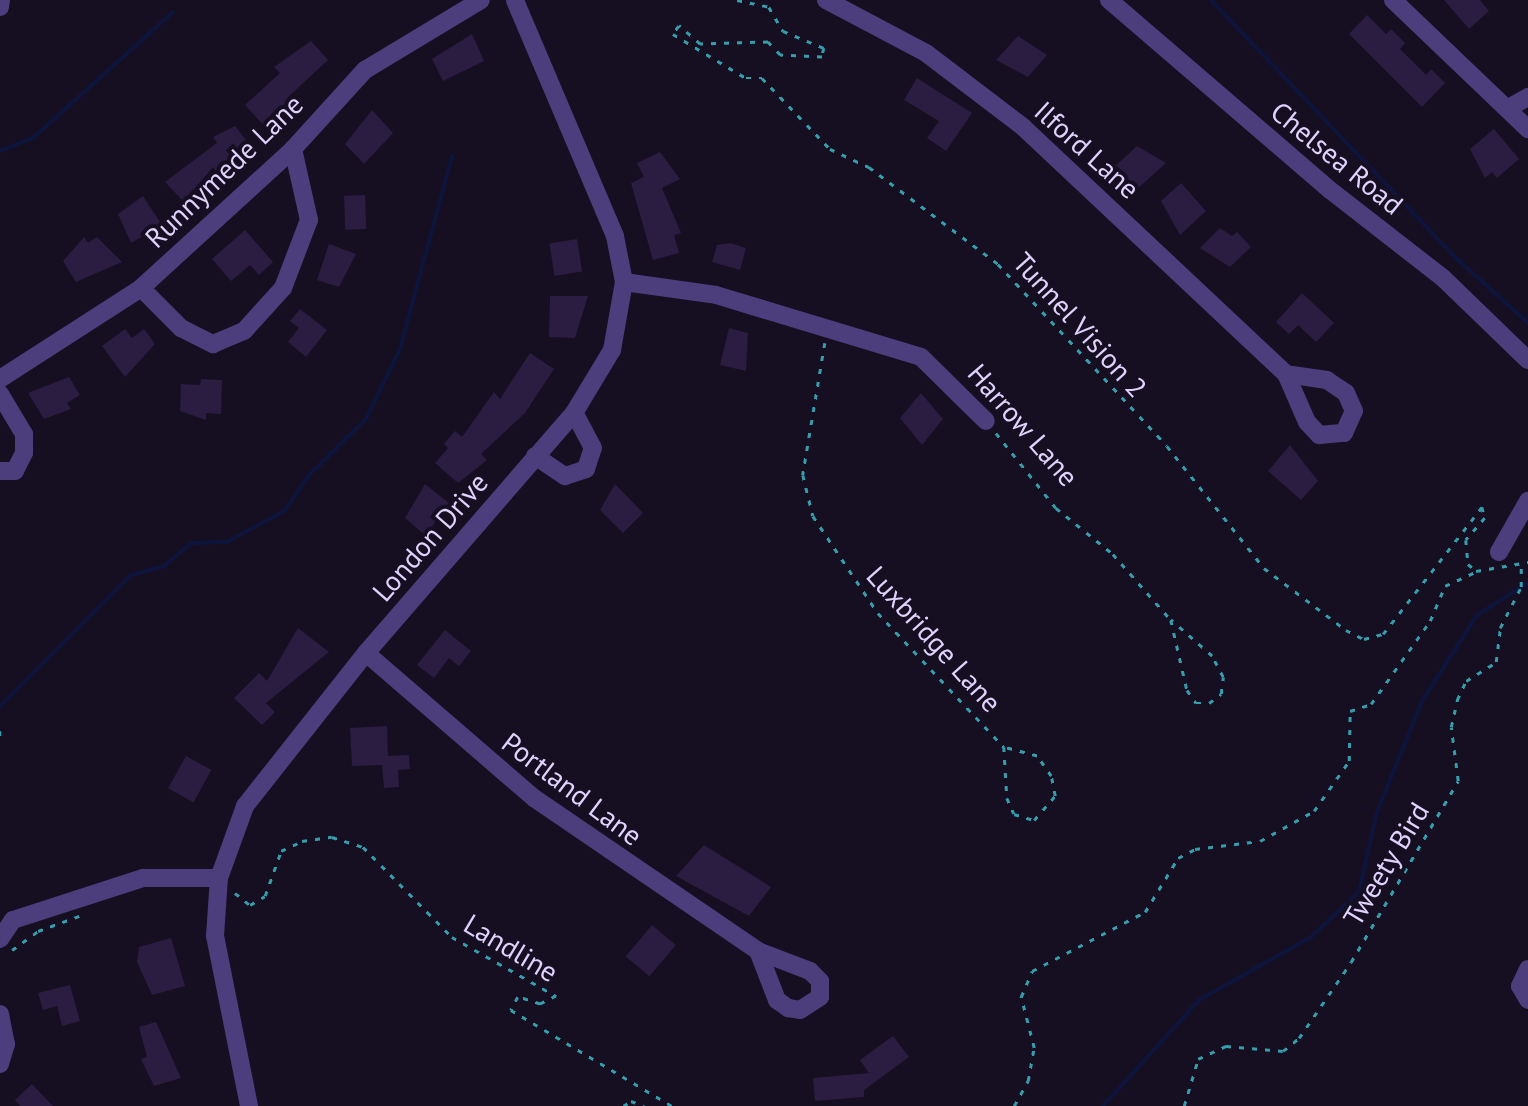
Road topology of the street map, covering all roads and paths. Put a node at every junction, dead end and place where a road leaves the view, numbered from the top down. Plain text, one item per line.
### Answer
1 (482, 0) edge
2 (515, 0) edge
3 (737, 0) edge
4 (826, 0) edge
5 (1109, 0) edge
6 (1393, 0) edge
7 (1528, 97) edge
8 (1510, 108) junction
9 (1528, 129) edge
10 (292, 150) junction
11 (624, 282) junction
12 (141, 288) junction
13 (828, 326) junction
14 (1528, 360) edge
15 (1286, 374) dead end
16 (0, 379) edge
17 (0, 394) edge
18 (574, 413) junction
19 (986, 422) joint
20 (535, 456) junction
21 (0, 471) edge
22 (1528, 501) edge
23 (1499, 552) dead end
24 (1528, 562) edge
25 (1521, 565) junction
26 (1476, 571) junction
27 (1170, 620) junction
28 (366, 653) junction
29 (0, 731) edge
30 (0, 742) edge
31 (1004, 747) junction
32 (222, 883) junction
33 (93, 910) dead end
34 (1, 943) edge
35 (758, 951) dead end
36 (1528, 969) edge
37 (1528, 1000) edge
38 (0, 1014) edge
39 (0, 1064) edge
40 (249, 1106) edge
41 (623, 1106) edge
42 (644, 1106) edge
43 (672, 1106) edge
44 (1014, 1106) edge
45 (1184, 1106) edge

1 - 10 street, Runnymede Lane
2 - 11 street, London Drive
3 - 26 path, Tunnel Vision 2
4 - 15 street, Ilford Lane
5 - 14 street, Chelsea Road
6 - 8 street
7 - 8 street
8 - 9 street
10 - 12 street, Runnymede Lane
10 - 12 street
11 - 13 street, Harrow Lane
11 - 18 street, London Drive
12 - 16 street, Runnymede Lane
13 - 19 street, Harrow Lane
13 - 31 path, Luxbridge Lane
17 - 21 street
18 - 20 street, London Drive
18 - 20 street
19 - 27 path, Harrow Lane
20 - 28 street, London Drive
22 - 23 street
24 - 25 path
25 - 26 path
25 - 45 path, Tweety Bird
26 - 44 path
27 - 27 path, Harrow Lane
28 - 32 street, London Drive
28 - 35 street, Portland Lane
29 - 30 path
31 - 31 path, Luxbridge Lane
32 - 34 street
32 - 40 street, London Drive
32 - 43 path, Landline
33 - 34 path
36 - 37 street
38 - 39 street
41 - 42 path

